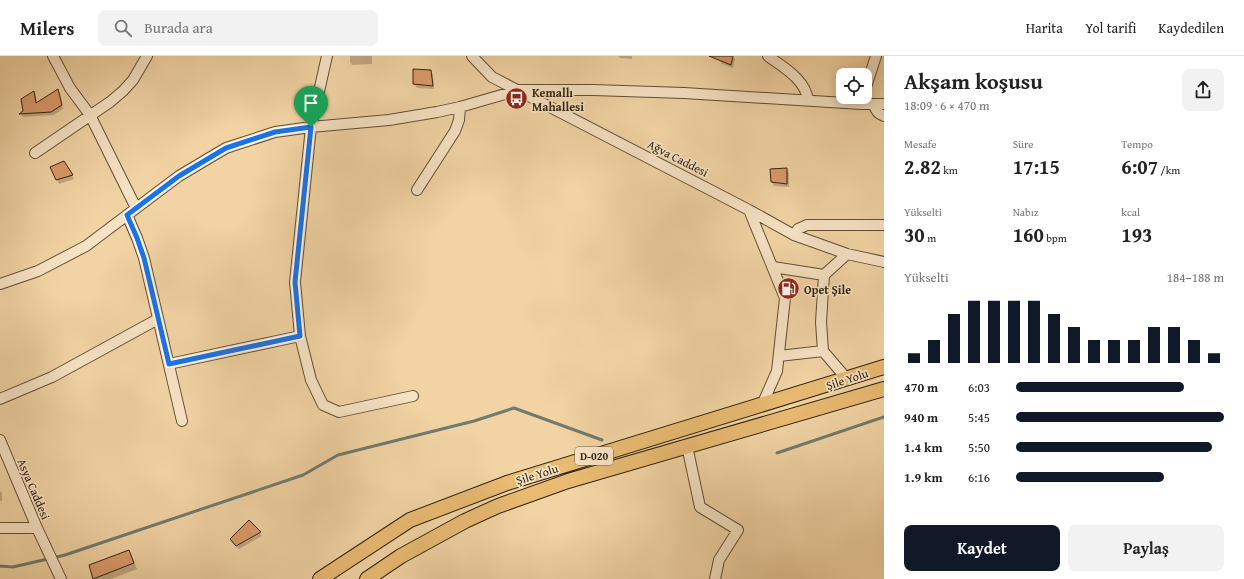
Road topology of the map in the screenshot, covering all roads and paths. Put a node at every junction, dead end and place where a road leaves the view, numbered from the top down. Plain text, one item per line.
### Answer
1 (53, 56) edge
2 (147, 56) edge
3 (327, 56) edge
4 (472, 56) edge
5 (768, 56) edge
6 (876, 56) edge
7 (872, 68) edge
8 (519, 90) junction
9 (808, 100) junction
10 (836, 100) edge
11 (879, 104) edge
12 (460, 107) junction
13 (90, 115) junction
14 (884, 116) edge
15 (311, 127) junction
16 (35, 153) dead end
17 (417, 190) dead end
18 (136, 208) junction
19 (749, 210) junction
20 (127, 215) junction
21 (884, 225) edge
22 (794, 235) junction
23 (847, 254) junction
24 (884, 262) edge
25 (773, 267) junction
26 (824, 275) junction
27 (0, 284) edge
28 (158, 319) junction
29 (300, 336) junction
30 (823, 351) junction
31 (779, 356) junction
32 (169, 364) junction
33 (884, 367) edge
34 (846, 379) junction
35 (884, 389) edge
36 (413, 396) dead end
37 (0, 399) edge
38 (762, 405) junction
39 (182, 421) dead end
40 (0, 440) edge
41 (687, 446) junction
42 (0, 528) edge
43 (37, 528) junction
44 (61, 579) edge
45 (320, 579) edge
46 (367, 579) edge
47 (715, 579) edge

1 - 13 street
2 - 13 street
3 - 15 street
4 - 8 street, Ağva Caddesi
5 - 9 street
6 - 7 street
8 - 9 street
8 - 12 street
8 - 19 street, Ağva Caddesi
9 - 10 street
11 - 14 street
12 - 15 street
12 - 17 street
13 - 16 street
13 - 18 street
15 - 18 street
15 - 29 street
18 - 20 street
19 - 22 street, Ağva Caddesi
19 - 25 street
20 - 27 street
20 - 28 street
21 - 22 street
22 - 23 street, Ağva Caddesi
23 - 24 street, Ağva Caddesi
23 - 26 street
25 - 26 street
25 - 31 street
26 - 30 street
28 - 32 street
28 - 37 street
29 - 32 street
29 - 36 street
30 - 31 street
30 - 34 street
31 - 38 street
32 - 39 street
33 - 34 highway, Şile Yolu / D-020
34 - 38 highway, Şile Yolu / D-020
35 - 41 highway, Şile Yolu / D-020
38 - 45 highway, Şile Yolu / D-020
40 - 43 street, Asya Caddesi
41 - 46 highway, Şile Yolu / D-020
41 - 47 street
42 - 43 street
43 - 44 street, Asya Caddesi

